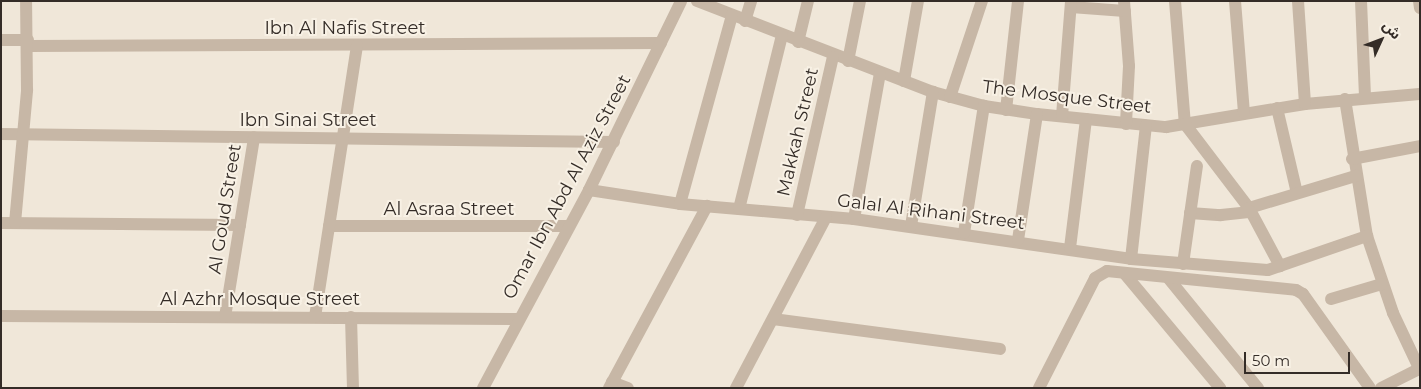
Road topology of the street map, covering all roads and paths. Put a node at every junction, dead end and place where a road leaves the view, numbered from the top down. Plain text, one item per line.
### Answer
1 (26, 1) edge
2 (681, 1) edge
3 (697, 1) edge
4 (751, 1) edge
5 (808, 1) edge
6 (860, 1) edge
7 (918, 1) edge
8 (982, 1) edge
9 (1018, 1) edge
10 (1175, 1) edge
11 (1235, 1) edge
12 (1298, 1) edge
13 (1361, 1) edge
14 (1419, 1) edge
15 (1071, 4) edge
16 (1125, 6) edge
17 (1420, 8) edge
18 (732, 15) junction
19 (745, 21) junction
20 (782, 36) junction
21 (1, 40) edge
22 (798, 42) junction
23 (29, 43) junction
24 (661, 43) junction
25 (357, 45) junction
26 (833, 57) junction
27 (848, 62) junction
28 (880, 73) junction
29 (904, 81) junction
30 (933, 92) junction
31 (1420, 94) edge
32 (950, 97) junction
33 (1365, 98) junction
34 (1344, 99) junction
35 (1305, 104) junction
36 (984, 106) junction
37 (1277, 108) junction
38 (1006, 110) junction
39 (1244, 113) junction
40 (1037, 114) junction
41 (1062, 116) junction
42 (1086, 119) junction
43 (1126, 124) junction
44 (1186, 124) junction
45 (1146, 126) junction
46 (1, 134) edge
47 (21, 134) junction
48 (254, 137) junction
49 (343, 138) junction
50 (614, 142) junction
51 (1420, 146) edge
52 (1352, 159) junction
53 (1197, 166) dead end
54 (1356, 176) junction
55 (589, 190) junction
56 (1297, 193) junction
57 (680, 204) junction
58 (707, 206) junction
59 (739, 209) junction
60 (1250, 210) junction
61 (1190, 212) junction
62 (797, 215) junction
63 (826, 217) junction
64 (854, 219) junction
65 (1, 223) edge
66 (15, 223) junction
67 (240, 225) junction
68 (329, 226) junction
69 (568, 226) junction
70 (910, 226) junction
71 (964, 233) junction
72 (1367, 236) junction
73 (1018, 240) junction
74 (1070, 248) junction
75 (1131, 259) junction
76 (1183, 264) junction
77 (1274, 268) junction
78 (1124, 273) junction
79 (1169, 278) junction
80 (1382, 284) junction
81 (1331, 299) dead end
82 (1, 316) edge
83 (351, 316) junction
84 (225, 317) junction
85 (315, 317) junction
86 (518, 318) junction
87 (773, 319) junction
88 (1000, 349) dead end
89 (1419, 370) edge
90 (611, 385) edge
91 (1368, 386) edge
92 (353, 388) edge
93 (484, 388) edge
94 (628, 388) edge
95 (736, 388) edge
96 (1039, 388) edge
97 (1220, 388) edge
98 (1258, 388) edge
99 (1381, 388) edge

1 - 23 street
2 - 24 street, Omar Ibn Abd Al Aziz Street
3 - 18 street, The Mosque Street
4 - 19 street
5 - 22 street
6 - 27 street
7 - 29 street
8 - 32 street
9 - 38 street
10 - 44 street
11 - 39 street
12 - 35 street
13 - 33 street
14 - 17 street
15 - 16 street
15 - 41 street
16 - 43 street
18 - 19 street, The Mosque Street
18 - 57 street
19 - 20 street, The Mosque Street
20 - 22 street, The Mosque Street
20 - 59 street
21 - 23 street, Ibn Al Nafis Street
22 - 26 street, The Mosque Street
23 - 25 street, Ibn Al Nafis Street
23 - 47 street
24 - 25 street, Ibn Al Nafis Street
24 - 50 street, Omar Ibn Abd Al Aziz Street
25 - 49 street
26 - 27 street, The Mosque Street
26 - 62 street, Makkah Street
27 - 28 street, The Mosque Street
28 - 29 street, The Mosque Street
28 - 64 street
29 - 30 street, The Mosque Street
30 - 32 street, The Mosque Street
30 - 70 street
31 - 33 street, The Mosque Street
32 - 36 street, The Mosque Street
33 - 34 street, The Mosque Street
34 - 35 street, The Mosque Street
34 - 52 street
35 - 37 street, The Mosque Street
36 - 38 street, The Mosque Street
36 - 71 street
37 - 39 street, The Mosque Street
37 - 56 street
38 - 40 street, The Mosque Street
39 - 44 street, The Mosque Street
40 - 41 street, The Mosque Street
40 - 73 street
41 - 42 street, The Mosque Street
42 - 43 street, The Mosque Street
42 - 74 street
43 - 45 street, The Mosque Street
44 - 45 street, The Mosque Street
44 - 60 street
45 - 75 street
46 - 47 street, Ibn Sinai Street
47 - 48 street, Ibn Sinai Street
47 - 66 street
48 - 49 street, Ibn Sinai Street
48 - 67 street, Al Goud Street
49 - 50 street, Ibn Sinai Street
49 - 68 street
50 - 55 street, Omar Ibn Abd Al Aziz Street
51 - 52 street
52 - 54 street
53 - 61 street
54 - 56 street
54 - 72 street
55 - 57 street, Galal Al Rihani Street
55 - 69 street, Omar Ibn Abd Al Aziz Street
56 - 60 street
57 - 58 street, Galal Al Rihani Street
58 - 59 street, Galal Al Rihani Street
58 - 90 street
59 - 62 street, Galal Al Rihani Street
60 - 61 street
60 - 77 street
61 - 76 street
62 - 63 street, Galal Al Rihani Street
63 - 64 street, Galal Al Rihani Street
63 - 87 street
64 - 70 street, Galal Al Rihani Street
65 - 66 street
66 - 67 street
67 - 84 street, Al Goud Street
68 - 69 street, Al Asraa Street
68 - 85 street
69 - 86 street, Omar Ibn Abd Al Aziz Street
70 - 71 street, Galal Al Rihani Street
71 - 73 street, Galal Al Rihani Street
72 - 77 street
72 - 80 street
73 - 74 street, Galal Al Rihani Street
74 - 75 street, Galal Al Rihani Street
75 - 76 street, Galal Al Rihani Street
76 - 77 street, Galal Al Rihani Street
78 - 79 street
78 - 96 street
78 - 97 street
79 - 91 street
79 - 98 street
80 - 81 street
80 - 89 street
82 - 84 street, Al Azhr Mosque Street
83 - 85 street, Al Azhr Mosque Street
83 - 86 street, Al Azhr Mosque Street
83 - 92 street
84 - 85 street, Al Azhr Mosque Street
86 - 93 street, Omar Ibn Abd Al Aziz Street
87 - 88 street
87 - 95 street
89 - 99 street
90 - 94 street

